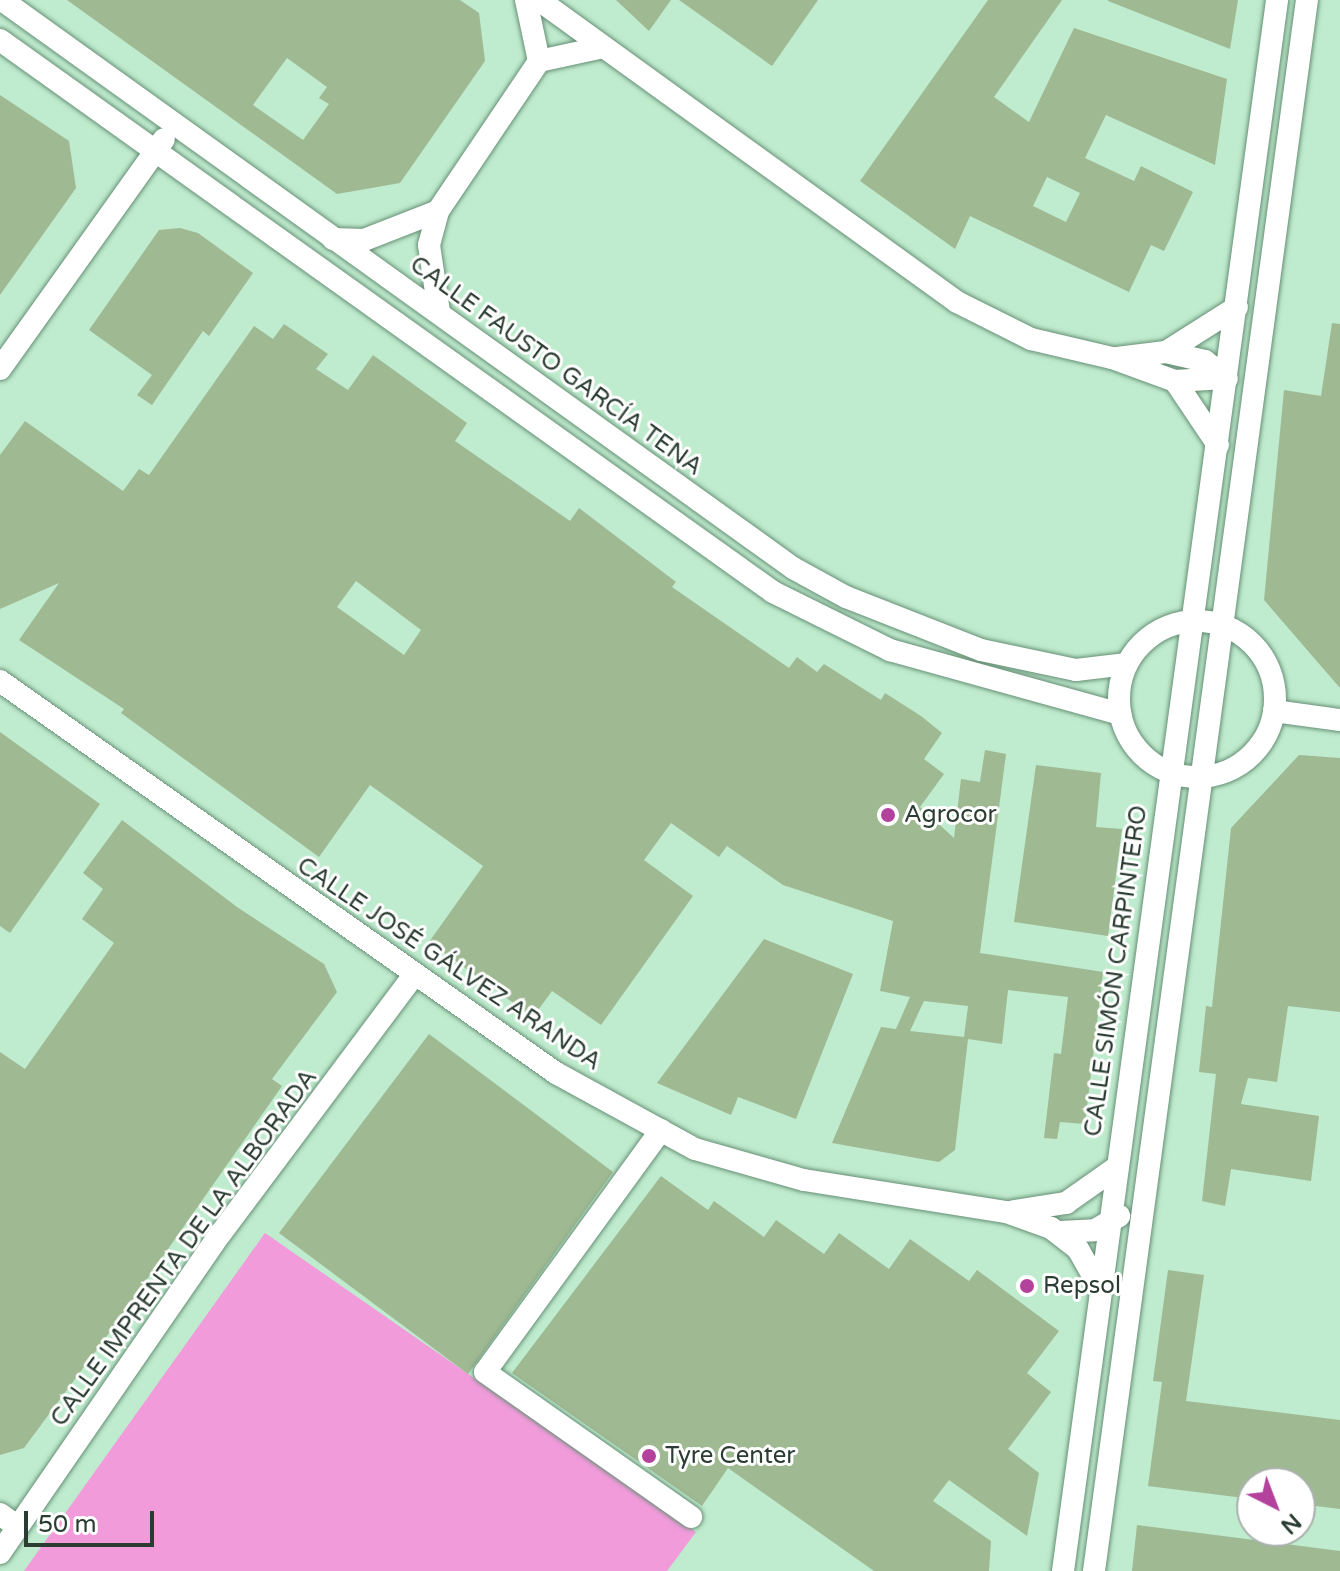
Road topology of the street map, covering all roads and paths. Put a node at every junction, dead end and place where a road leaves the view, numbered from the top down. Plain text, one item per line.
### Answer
1 (2, 0) edge
2 (526, 0) edge
3 (539, 0) edge
4 (1277, 0) edge
5 (1307, 0) edge
6 (0, 40) edge
7 (604, 47) junction
8 (539, 61) junction
9 (1261, 119) junction
10 (1291, 122) junction
11 (173, 127) junction
12 (155, 151) junction
13 (1257, 157) junction
14 (1286, 160) junction
15 (438, 211) junction
16 (332, 239) junction
17 (1237, 307) junction
18 (439, 312) junction
19 (1261, 351) junction
20 (1166, 352) junction
21 (1112, 358) junction
22 (0, 369) edge
23 (1225, 378) junction
24 (1175, 381) junction
25 (1218, 445) junction
26 (1235, 550) junction
27 (1191, 621) junction
28 (1225, 626) junction
29 (1127, 664) junction
30 (0, 681) edge
31 (1274, 711) junction
32 (1120, 714) junction
33 (1340, 720) edge
34 (1169, 772) junction
35 (1202, 777) junction
36 (413, 976) junction
37 (661, 1130) junction
38 (1117, 1167) junction
39 (1144, 1194) junction
40 (1066, 1203) junction
41 (1006, 1212) junction
42 (1109, 1225) junction
43 (1060, 1232) junction
44 (1135, 1264) junction
45 (1100, 1288) junction
46 (691, 1517) dead end
47 (9, 1521) edge
48 (0, 1553) edge
49 (1063, 1571) edge
50 (1094, 1571) edge

1 - 11 street, CALLE FAUSTO GARCÍA TENA
2 - 8 street
3 - 7 street
4 - 9 street, CALLE SIMÓN CARPINTERO
5 - 10 street, CALLE SIMÓN CARPINTERO
6 - 12 street
7 - 8 street
7 - 21 street
8 - 15 street
9 - 10 street
9 - 13 street, CALLE SIMÓN CARPINTERO
10 - 14 street, CALLE SIMÓN CARPINTERO
11 - 12 street
11 - 16 street, CALLE FAUSTO GARCÍA TENA
12 - 22 street
12 - 32 street
13 - 14 street
13 - 17 street, CALLE SIMÓN CARPINTERO
14 - 19 street, CALLE SIMÓN CARPINTERO
15 - 16 street
15 - 18 street
16 - 18 street, CALLE FAUSTO GARCÍA TENA
17 - 20 street
17 - 23 street, CALLE SIMÓN CARPINTERO
18 - 29 street, CALLE FAUSTO GARCÍA TENA
19 - 23 street
19 - 26 street, CALLE SIMÓN CARPINTERO
20 - 21 street
20 - 23 street
21 - 24 street
23 - 24 street
23 - 25 street, CALLE SIMÓN CARPINTERO
23 - 26 street, CALLE SIMÓN CARPINTERO
24 - 25 street
25 - 27 street, CALLE SIMÓN CARPINTERO
26 - 28 street, CALLE SIMÓN CARPINTERO
27 - 28 street
27 - 29 street
27 - 34 street, CALLE SIMÓN CARPINTERO
28 - 31 street
28 - 35 street, CALLE SIMÓN CARPINTERO
29 - 32 street
30 - 36 street, CALLE JOSÉ GÁLVEZ ARANDA
31 - 33 street
31 - 35 street
32 - 34 street
34 - 35 street
34 - 38 street, CALLE SIMÓN CARPINTERO
35 - 39 street, CALLE SIMÓN CARPINTERO
36 - 37 street, CALLE JOSÉ GÁLVEZ ARANDA
36 - 47 street, CALLE IMPRENTA DE LA ALBORADA
37 - 41 street, CALLE JOSÉ GÁLVEZ ARANDA
37 - 46 street
38 - 40 street, CALLE JOSÉ GÁLVEZ ARANDA
38 - 42 street, CALLE SIMÓN CARPINTERO
39 - 42 street
39 - 44 street, CALLE SIMÓN CARPINTERO
40 - 41 street, CALLE JOSÉ GÁLVEZ ARANDA
40 - 42 street
41 - 43 street, CALLE JOSÉ GÁLVEZ ARANDA
42 - 43 street
42 - 44 street
42 - 45 street, CALLE SIMÓN CARPINTERO
43 - 45 street, CALLE JOSÉ GÁLVEZ ARANDA
44 - 50 street, CALLE SIMÓN CARPINTERO
45 - 49 street, CALLE SIMÓN CARPINTERO
47 - 48 street, CALLE IMPRENTA DE LA ALBORADA

